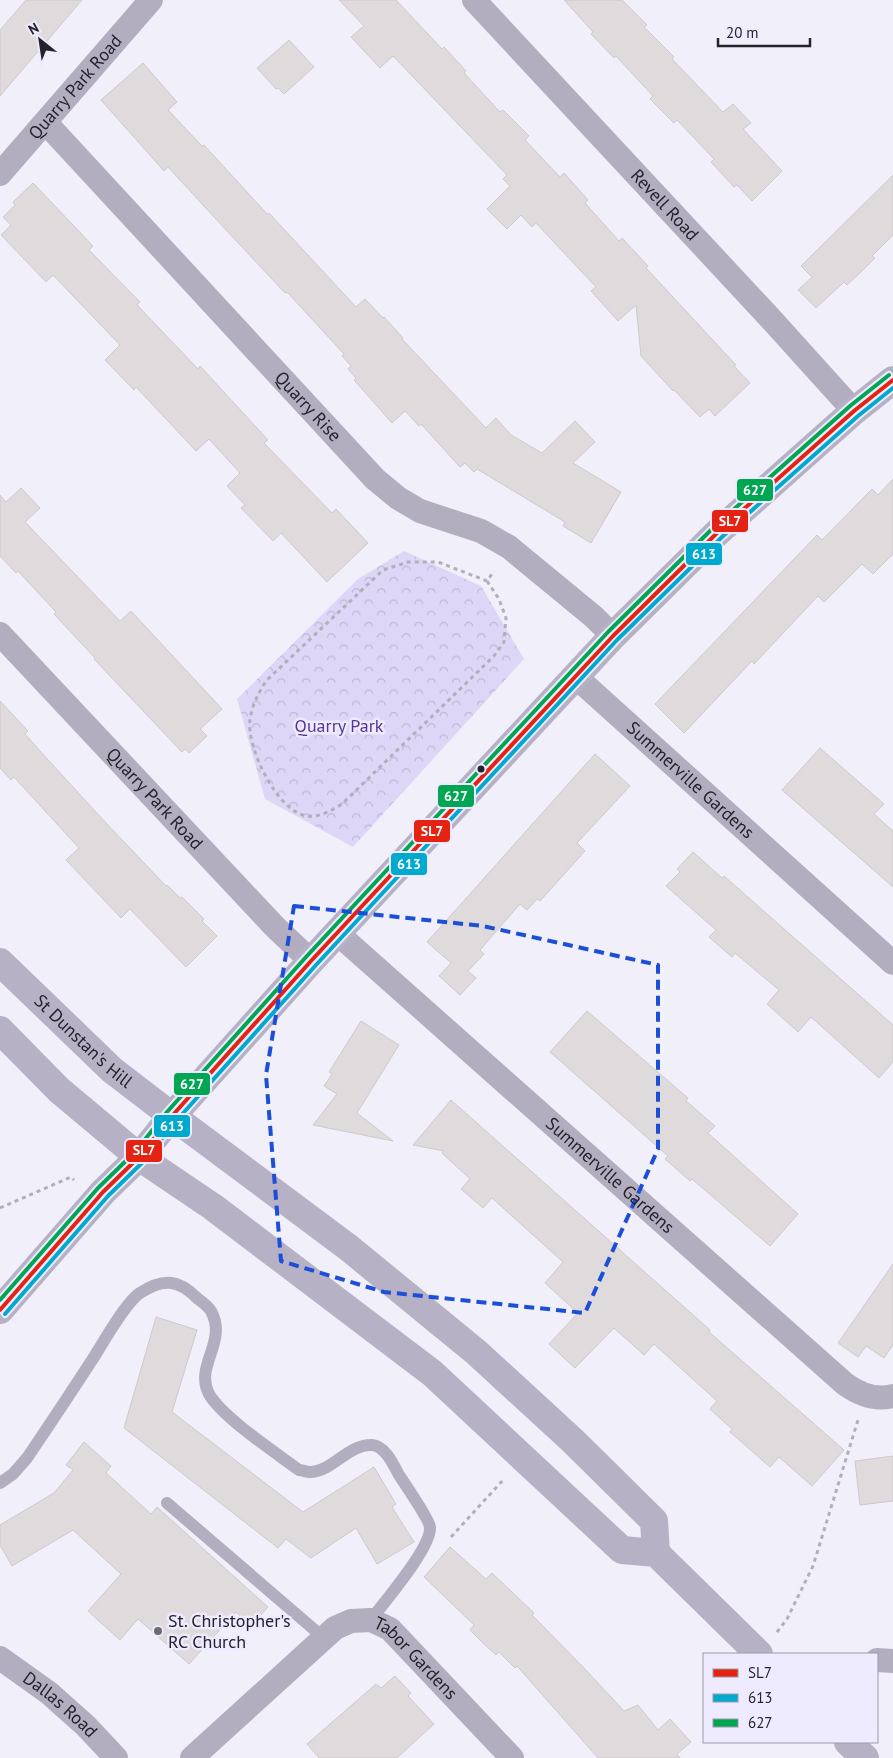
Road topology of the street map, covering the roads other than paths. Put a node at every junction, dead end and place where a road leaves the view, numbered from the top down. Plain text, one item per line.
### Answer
1 (151, 0) edge
2 (474, 0) edge
3 (46, 122) junction
4 (0, 174) edge
5 (893, 380) edge
6 (854, 411) junction
7 (0, 634) edge
8 (612, 636) junction
9 (576, 677) junction
10 (337, 933) junction
11 (311, 961) junction
12 (0, 962) edge
13 (893, 962) edge
14 (0, 1030) edge
15 (172, 1116) junction
16 (139, 1158) junction
17 (0, 1310) edge
18 (893, 1396) edge
19 (0, 1483) edge
20 (167, 1503) dead end
21 (656, 1553) junction
22 (371, 1620) junction
23 (324, 1638) junction
24 (758, 1653) edge
25 (0, 1658) edge
26 (878, 1660) edge
27 (893, 1661) edge
28 (849, 1743) edge
29 (116, 1758) edge
30 (192, 1758) edge
31 (512, 1758) edge
32 (865, 1758) edge

1 - 3 street, Quarry Park Road
2 - 6 street, Revell Road
3 - 4 street, Quarry Park Road
3 - 8 street, Quarry Rise
5 - 6 highway
6 - 8 highway
7 - 11 street, Quarry Park Road
8 - 9 highway
9 - 10 highway
9 - 13 street, Summerville Gardens
10 - 11 highway
10 - 18 street, Summerville Gardens
11 - 15 highway
12 - 15 highway, St Dunstan's Hill
14 - 16 highway
15 - 16 highway
15 - 21 highway, St Dunstan's Hill
16 - 17 highway
16 - 21 highway
19 - 22 lane
20 - 23 lane
21 - 24 highway
22 - 23 street, Tabor Gardens
22 - 31 street, Tabor Gardens
23 - 30 street, Tabor Gardens
25 - 29 street, Dallas Road
26 - 27 street
28 - 32 highway

